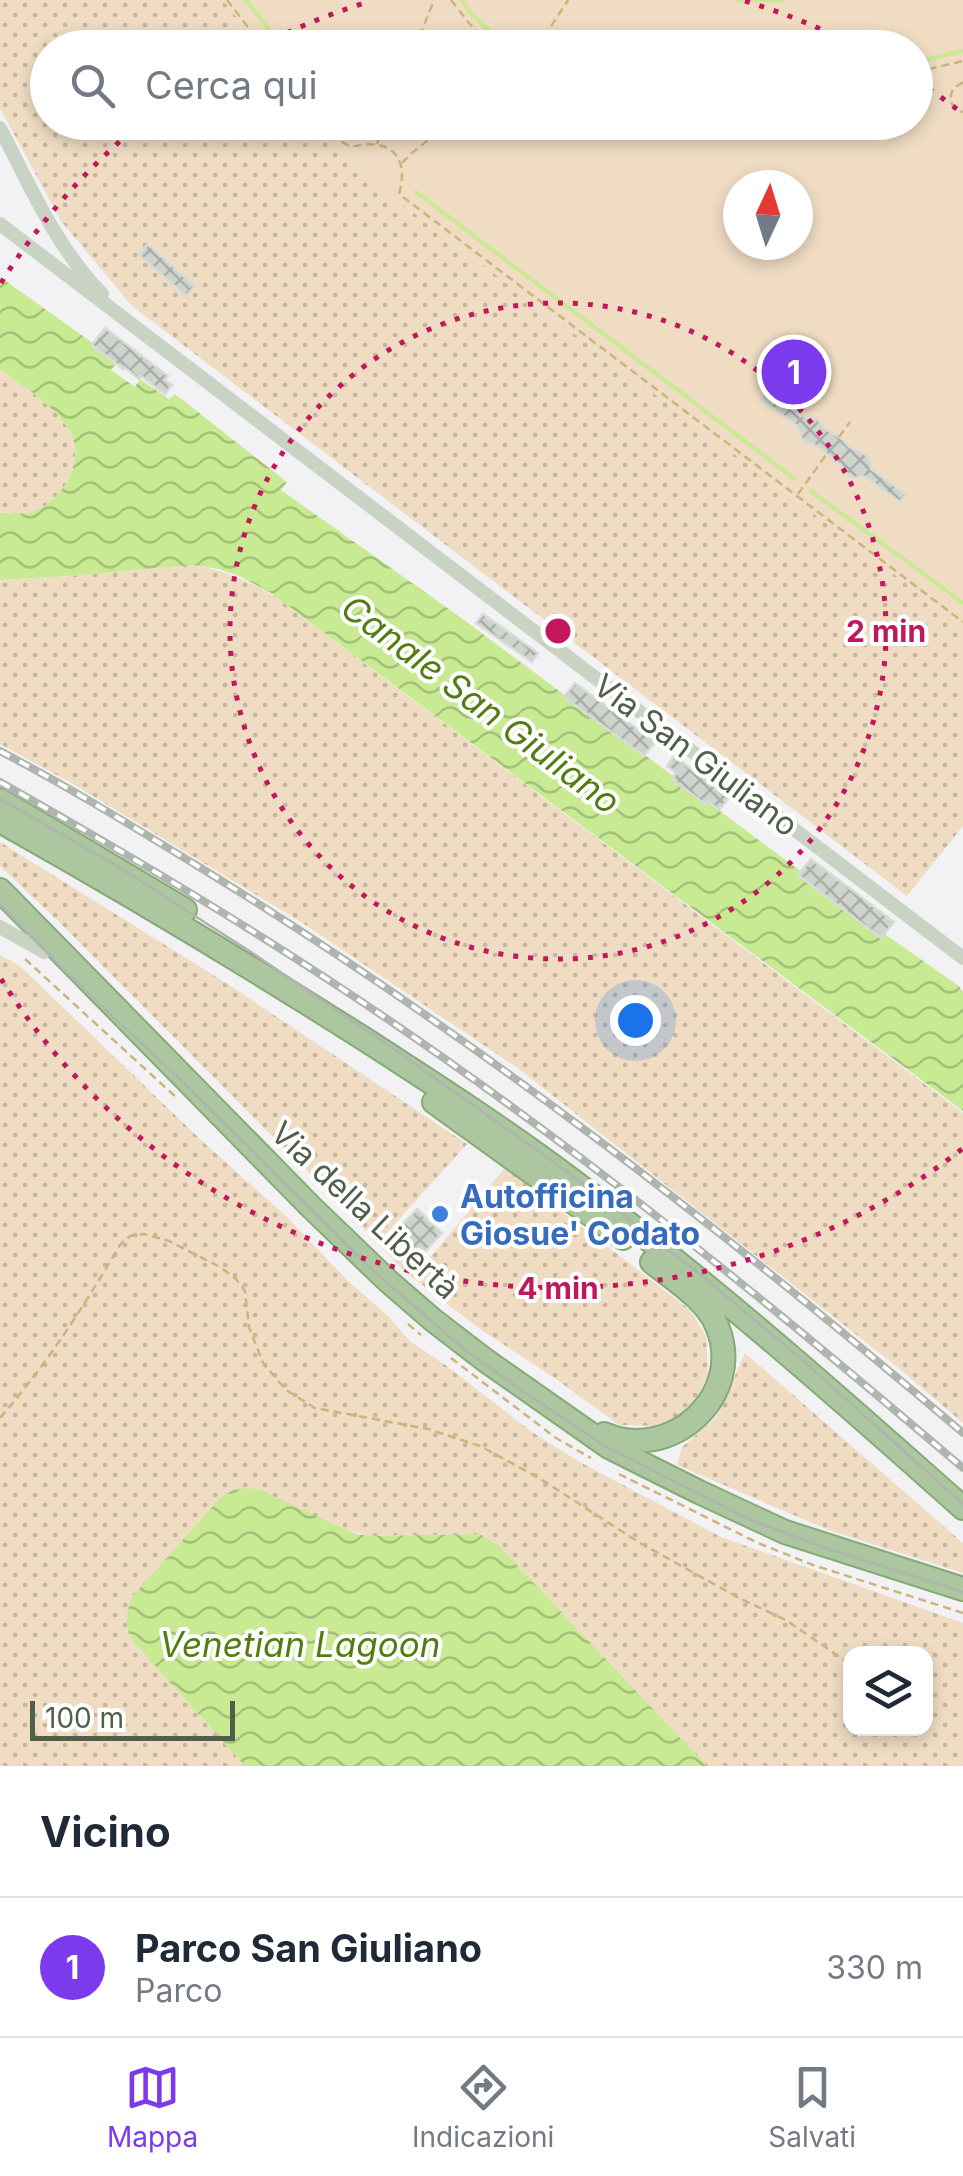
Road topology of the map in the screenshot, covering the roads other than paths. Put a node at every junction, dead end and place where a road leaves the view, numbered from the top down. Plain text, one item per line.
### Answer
1 (0, 128) edge
2 (0, 224) edge
3 (143, 332) junction
4 (0, 800) edge
5 (0, 821) edge
6 (0, 890) edge
7 (0, 908) edge
8 (0, 927) edge
9 (44, 952) junction
10 (963, 958) edge
11 (182, 1078) junction
12 (496, 1125) junction
13 (536, 1396) junction
14 (963, 1508) edge
15 (963, 1588) edge

1 - 3 street, Via San Giuliano
2 - 3 street, Via San Giuliano
3 - 10 street, Via San Giuliano
4 - 12 highway
5 - 12 highway
5 - 13 highway
6 - 11 highway, Via della Libertà
7 - 9 highway
8 - 9 street
9 - 11 highway
11 - 13 highway, Via della Libertà
12 - 14 highway
13 - 15 highway, Via della Libertà

